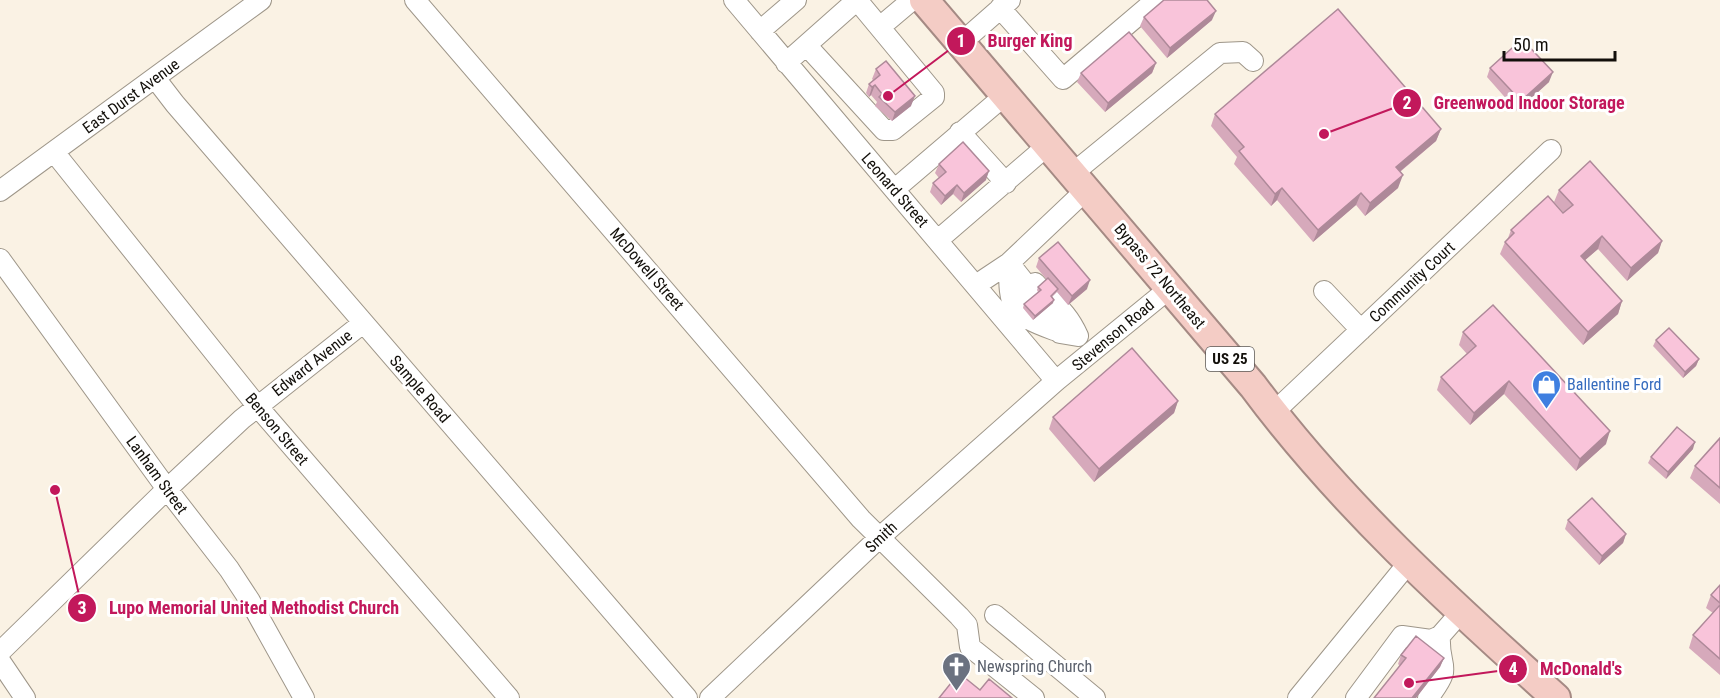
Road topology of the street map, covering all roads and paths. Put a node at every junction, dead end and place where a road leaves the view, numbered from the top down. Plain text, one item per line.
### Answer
1 (261, 0) edge
2 (415, 0) edge
3 (734, 0) edge
4 (796, 0) edge
5 (912, 0) edge
6 (924, 0) edge
7 (1156, 0) edge
8 (1006, 4) edge
9 (880, 27) junction
10 (760, 31) junction
11 (961, 43) junction
12 (807, 46) junction
13 (1253, 62) dead end
14 (786, 63) junction
15 (155, 78) junction
16 (1004, 96) junction
17 (960, 132) junction
18 (1047, 146) junction
19 (1551, 150) dead end
20 (54, 152) junction
21 (1079, 182) junction
22 (1006, 183) junction
23 (895, 189) junction
24 (0, 191) edge
25 (938, 240) junction
26 (0, 259) edge
27 (1011, 261) junction
28 (976, 285) junction
29 (1170, 288) junction
30 (1324, 291) dead end
31 (363, 323) junction
32 (1361, 330) junction
33 (1069, 335) junction
34 (1092, 353) junction
35 (1056, 381) junction
36 (258, 406) junction
37 (1273, 413) junction
38 (167, 489) junction
39 (879, 537) junction
40 (1410, 561) junction
41 (1462, 611) junction
42 (995, 615) dead end
43 (1440, 636) junction
44 (0, 652) edge
45 (1384, 659) junction
46 (0, 661) edge
47 (25, 698) edge
48 (304, 698) edge
49 (509, 698) edge
50 (687, 698) edge
51 (710, 698) edge
52 (1034, 698) edge
53 (1095, 698) edge
54 (1298, 698) edge
55 (1356, 698) edge
56 (1363, 698) edge
57 (1428, 698) edge
58 (1556, 698) edge

1 - 15 street, East Durst Avenue
2 - 39 street, McDowell Street
3 - 10 street, Leonard Street
4 - 10 street
5 - 9 street
6 - 11 highway, Bypass 72 Northeast / US 25
7 - 8 street
8 - 11 street
9 - 12 street
9 - 12 street
10 - 14 street, Leonard Street
11 - 16 highway, Bypass 72 Northeast / US 25
12 - 14 street
13 - 21 street
14 - 23 street, Leonard Street
15 - 20 street, East Durst Avenue
15 - 31 street, Sample Road
16 - 17 street
16 - 18 highway, Bypass 72 Northeast / US 25
17 - 22 street
17 - 23 street
18 - 21 highway, Bypass 72 Northeast / US 25
18 - 22 street
19 - 32 street, Community Court
20 - 24 street, East Durst Avenue
20 - 36 street, Benson Street
21 - 27 street
21 - 29 highway, Bypass 72 Northeast / US 25
22 - 25 street
23 - 25 street, Leonard Street
25 - 28 street, Leonard Street
26 - 38 street, Lanham Street
27 - 28 street
27 - 33 street
27 - 33 street
27 - 33 street
28 - 35 street, Leonard Street
29 - 34 street, Stevenson Road
29 - 37 highway, Bypass 72 Northeast / US 25
30 - 32 street
31 - 36 street, Edward Avenue
31 - 50 street, Sample Road
32 - 37 street, Community Court
33 - 34 street
34 - 35 street, Stevenson Road
35 - 39 street, Smith
36 - 38 street, Edward Avenue
36 - 49 street, Benson Street
37 - 40 highway, Bypass 72 Northeast / US 25
38 - 44 street, Edward Avenue
38 - 48 street, Lanham Street
39 - 51 street, Smith
39 - 52 street, McDowell Street
40 - 41 highway, Bypass 72 Northeast / US 25
40 - 54 street
41 - 43 street
41 - 58 highway, Bypass 72 Northeast / US 25
42 - 53 street
43 - 45 street
43 - 57 street
45 - 55 street
45 - 56 street
46 - 47 street

